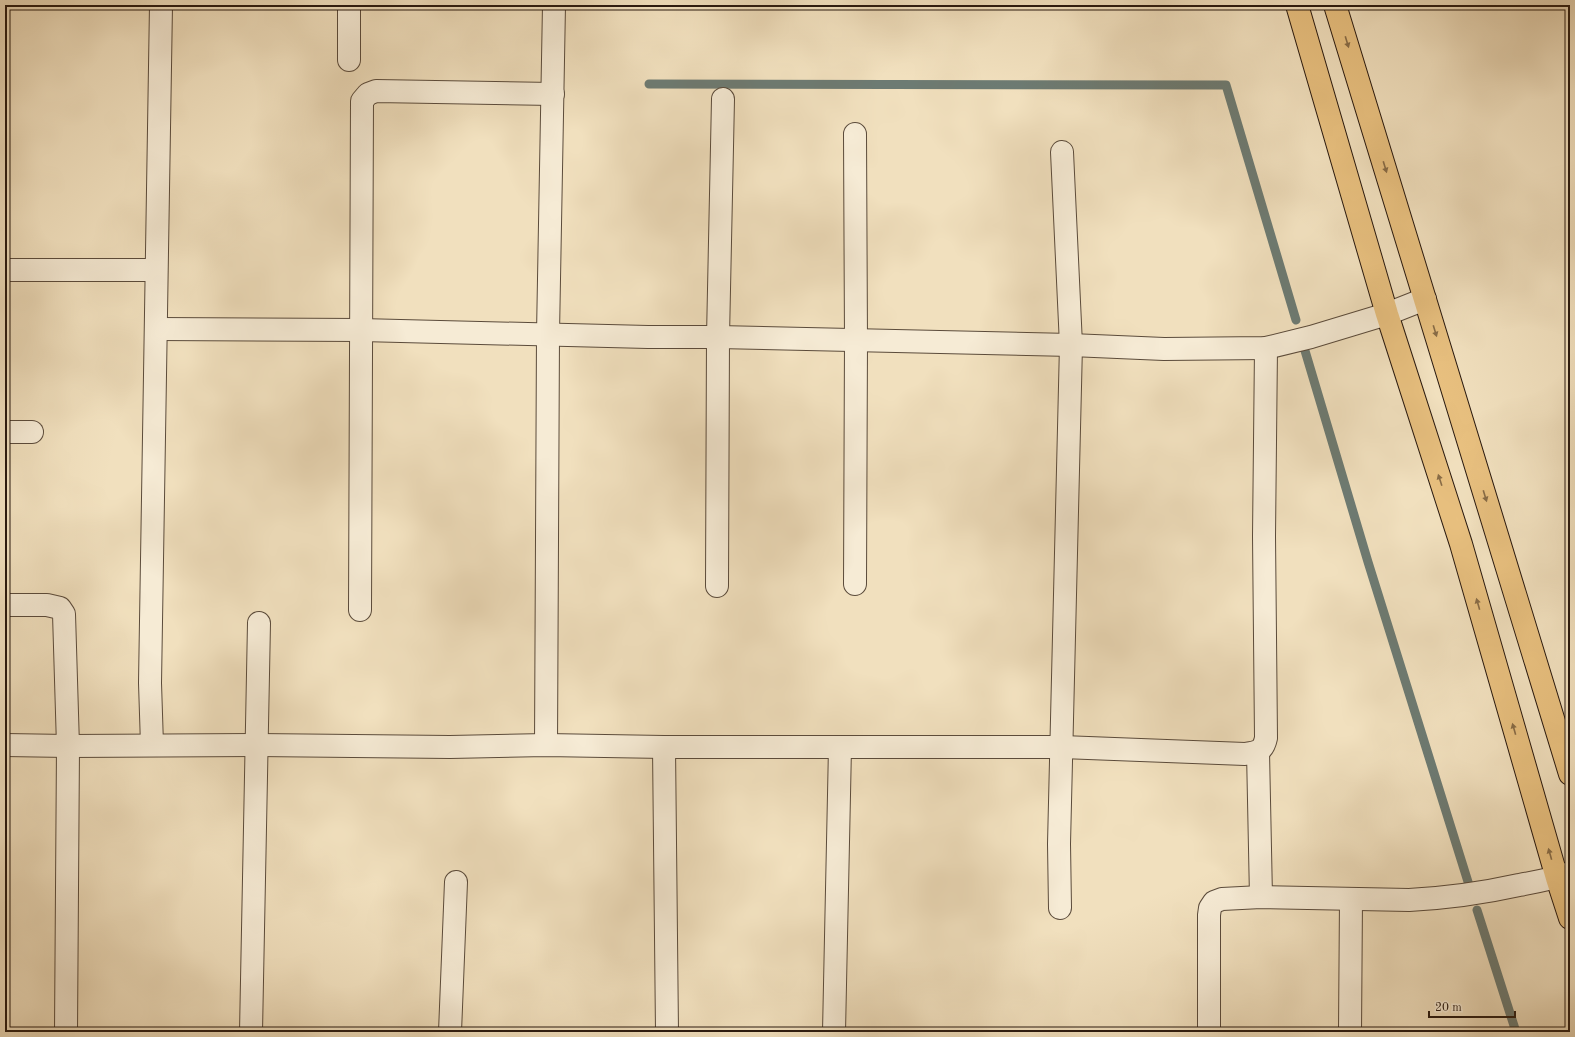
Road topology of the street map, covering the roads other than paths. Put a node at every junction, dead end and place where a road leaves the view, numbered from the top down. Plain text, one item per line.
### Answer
1 (161, 5) edge
2 (349, 5) edge
3 (554, 5) edge
4 (1297, 5) edge
5 (1335, 5) edge
6 (349, 60) dead end
7 (553, 94) junction
8 (723, 99) dead end
9 (855, 134) dead end
10 (1062, 152) dead end
11 (5, 270) edge
12 (156, 270) junction
13 (1425, 299) junction
14 (1387, 314) junction
15 (157, 329) junction
16 (361, 330) junction
17 (548, 334) junction
18 (718, 336) junction
19 (856, 341) junction
20 (1071, 345) junction
21 (1266, 348) junction
22 (5, 432) edge
23 (32, 432) dead end
24 (855, 584) dead end
25 (717, 586) dead end
26 (5, 605) edge
27 (360, 610) dead end
28 (259, 623) dead end
29 (1563, 726) edge
30 (546, 744) junction
31 (5, 745) edge
32 (152, 745) junction
33 (257, 745) junction
34 (68, 746) junction
35 (664, 747) junction
36 (840, 747) junction
37 (1062, 747) junction
38 (1258, 752) junction
39 (1570, 774) edge
40 (1564, 875) edge
41 (456, 882) dead end
42 (1261, 897) junction
43 (1351, 899) junction
44 (1060, 908) dead end
45 (1570, 918) edge
46 (66, 1032) edge
47 (251, 1032) edge
48 (450, 1032) edge
49 (667, 1032) edge
50 (834, 1032) edge
51 (1209, 1032) edge
52 (1350, 1032) edge

1 - 12 street
2 - 6 street
3 - 7 street
4 - 14 highway
5 -> 13 highway
7 - 16 street
7 - 17 street
8 - 18 street
9 - 19 street
10 - 20 street
11 - 12 street
12 - 15 street
13 - 14 street
13 -> 29 highway
14 - 21 street
40 -> 14 highway
15 - 16 street
15 - 32 street
16 - 17 street
16 - 27 street
17 - 18 street
17 - 30 street
18 - 19 street
18 - 25 street
19 - 20 street
19 - 24 street
20 - 21 street
20 - 37 street
21 - 38 street
22 - 23 street
26 - 34 street
28 - 33 street
29 - 39 highway
30 - 33 street
30 - 35 street
31 - 34 street
32 - 33 street
32 - 34 street
33 - 47 street
34 - 46 street
35 - 36 street
35 - 49 street
36 - 37 street
36 - 50 street
37 - 38 street
37 - 44 street
38 - 42 street
40 - 43 street
40 - 45 highway
41 - 48 street
42 - 43 street
42 - 51 street
43 - 52 street

